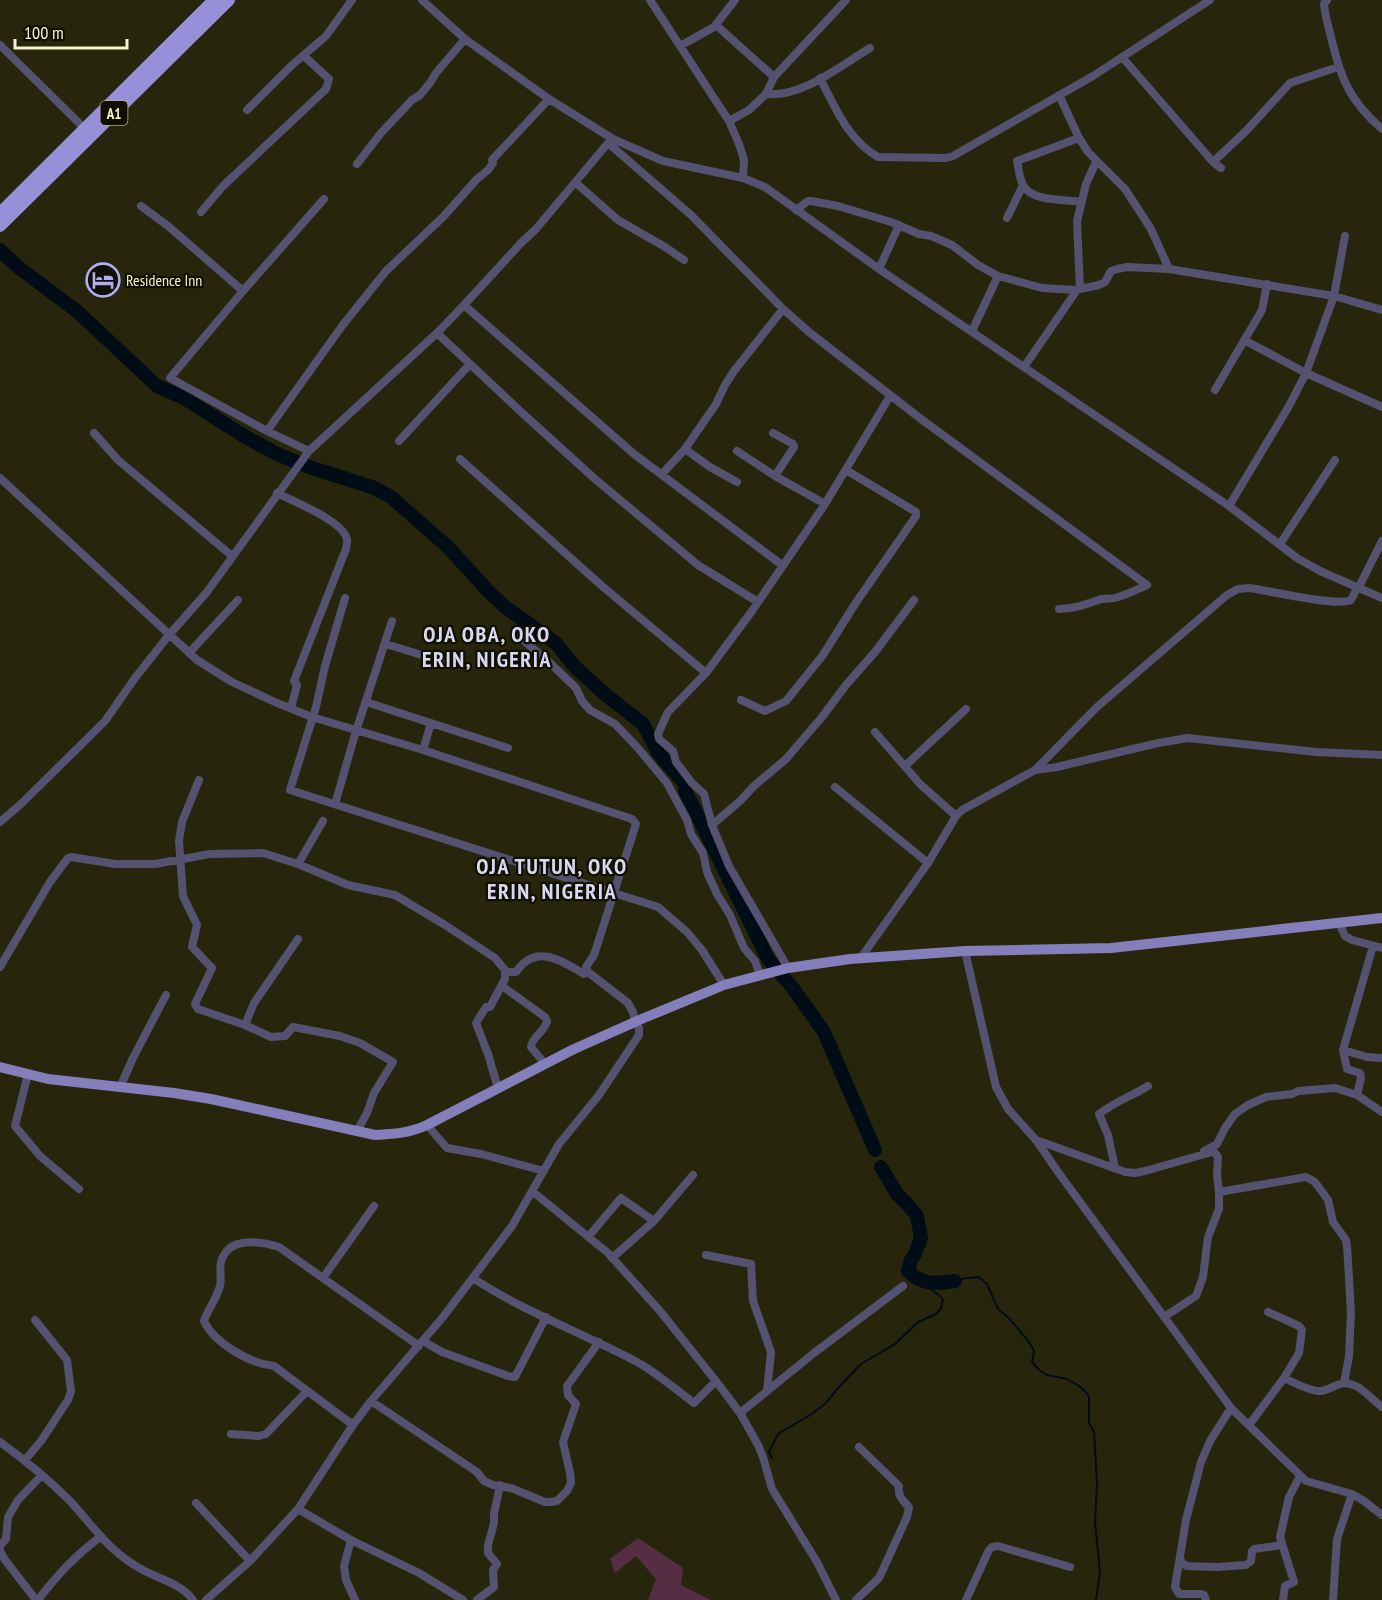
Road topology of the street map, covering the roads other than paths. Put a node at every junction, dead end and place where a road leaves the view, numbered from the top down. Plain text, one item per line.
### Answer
1 (214, 0) edge
2 (229, 0) edge
3 (352, 0) edge
4 (422, 0) edge
5 (650, 0) edge
6 (735, 0) edge
7 (846, 0) edge
8 (1210, 0) edge
9 (1327, 0) edge
10 (716, 25) junction
11 (465, 39) junction
12 (0, 45) edge
13 (680, 46) junction
14 (870, 48) dead end
15 (304, 56) junction
16 (1122, 57) junction
17 (1338, 68) junction
18 (774, 77) junction
19 (820, 78) junction
20 (766, 94) junction
21 (1059, 95) junction
22 (549, 99) junction
23 (247, 110) dead end
24 (729, 121) junction
25 (84, 128) junction
26 (1382, 129) edge
27 (1079, 138) junction
28 (610, 141) junction
29 (1096, 162) junction
30 (1213, 162) junction
31 (357, 164) dead end
32 (1221, 168) dead end
33 (743, 178) junction
34 (576, 183) junction
35 (1023, 185) junction
36 (324, 199) dead end
37 (1082, 202) junction
38 (141, 206) dead end
39 (796, 210) junction
40 (201, 212) dead end
41 (0, 213) edge
42 (1006, 218) dead end
43 (899, 225) junction
44 (0, 226) edge
45 (1345, 236) dead end
46 (684, 260) dead end
47 (879, 269) junction
48 (1169, 269) junction
49 (998, 276) junction
50 (1267, 284) junction
51 (1078, 289) junction
52 (243, 291) junction
53 (1334, 296) junction
54 (464, 305) junction
55 (783, 309) junction
56 (1382, 310) edge
57 (972, 331) junction
58 (437, 333) junction
59 (1245, 340) junction
60 (470, 364) junction
61 (1024, 367) junction
62 (1306, 373) junction
63 (1215, 390) dead end
64 (890, 396) junction
65 (1382, 407) edge
66 (267, 431) junction
67 (94, 433) dead end
68 (773, 433) dead end
69 (399, 441) dead end
70 (685, 449) junction
71 (737, 452) dead end
72 (307, 453) junction
73 (460, 459) dead end
74 (1335, 460) dead end
75 (846, 470) junction
76 (662, 474) junction
77 (775, 476) junction
78 (0, 478) edge
79 (737, 482) dead end
80 (277, 493) junction
81 (825, 504) junction
82 (1229, 506) junction
83 (1382, 541) edge
84 (1280, 544) junction
85 (232, 556) junction
86 (782, 565) junction
87 (1357, 588) junction
88 (345, 598) dead end
89 (1382, 598) edge
90 (238, 600) dead end
91 (914, 600) dead end
92 (758, 602) junction
93 (1059, 609) dead end
94 (393, 621) dead end
95 (169, 635) junction
96 (523, 640) dead end
97 (386, 644) junction
98 (189, 653) junction
99 (447, 663) dead end
100 (706, 673) junction
101 (741, 700) dead end
102 (366, 702) junction
103 (291, 708) junction
104 (966, 709) dead end
105 (312, 717) junction
106 (431, 723) junction
107 (356, 730) junction
108 (875, 732) dead end
109 (508, 748) dead end
110 (423, 750) junction
111 (1382, 755) edge
112 (905, 766) junction
113 (1035, 770) junction
114 (199, 780) dead end
115 (835, 787) dead end
116 (335, 804) junction
117 (956, 816) junction
118 (323, 821) dead end
119 (0, 822) edge
120 (712, 825) junction
121 (180, 860) junction
122 (928, 863) junction
123 (298, 864) junction
124 (614, 893) junction
125 (1382, 918) edge
126 (1339, 922) junction
127 (298, 939) dead end
128 (1377, 947) edge
129 (965, 951) junction
130 (861, 958) junction
131 (0, 967) edge
132 (786, 969) junction
133 (506, 972) junction
134 (588, 972) junction
135 (760, 975) junction
136 (502, 986) junction
137 (724, 986) junction
138 (166, 995) dead end
139 (635, 1022) junction
140 (245, 1025) junction
141 (1343, 1050) junction
142 (1382, 1058) edge
143 (545, 1064) junction
144 (0, 1067) edge
145 (28, 1074) junction
146 (1149, 1086) dead end
147 (120, 1087) junction
148 (498, 1088) junction
149 (1357, 1095) junction
150 (1382, 1112) edge
151 (428, 1125) junction
152 (357, 1131) junction
153 (1036, 1140) junction
154 (1195, 1156) junction
155 (1115, 1168) junction
156 (544, 1171) junction
157 (693, 1175) dead end
158 (80, 1189) dead end
159 (532, 1191) junction
160 (1219, 1192) junction
161 (374, 1206) dead end
162 (654, 1221) junction
163 (588, 1237) junction
164 (706, 1255) dead end
165 (612, 1258) junction
166 (323, 1278) junction
167 (472, 1278) junction
168 (903, 1286) dead end
169 (1268, 1312) dead end
170 (546, 1317) junction
171 (1164, 1317) junction
172 (35, 1320) dead end
173 (599, 1342) junction
174 (421, 1343) junction
175 (1284, 1378) junction
176 (716, 1381) junction
177 (1344, 1383) junction
178 (307, 1391) junction
179 (767, 1391) junction
180 (370, 1401) junction
181 (1382, 1407) edge
182 (1231, 1408) junction
183 (740, 1413) junction
184 (353, 1425) junction
185 (1249, 1425) junction
186 (231, 1434) dead end
187 (0, 1442) edge
188 (859, 1447) dead end
189 (25, 1460) junction
190 (42, 1475) junction
191 (1300, 1476) junction
192 (500, 1485) junction
193 (1352, 1494) junction
194 (196, 1503) dead end
195 (298, 1509) junction
196 (1382, 1515) edge
197 (100, 1538) junction
198 (351, 1540) junction
199 (1282, 1545) junction
200 (1180, 1559) junction
201 (250, 1562) junction
202 (1070, 1567) dead end
203 (37, 1600) edge
204 (194, 1600) edge
205 (206, 1600) edge
206 (355, 1600) edge
207 (463, 1600) edge
208 (477, 1600) edge
209 (836, 1600) edge
210 (856, 1600) edge
211 (966, 1600) edge
212 (1206, 1600) edge
213 (1283, 1600) edge
214 (1333, 1600) edge

1 - 25 highway, A1
2 - 44 highway, A1
3 - 15 street
4 - 11 street
5 - 13 street
6 - 10 street
7 - 18 street
8 - 16 street
9 - 17 street
10 - 13 street
10 - 18 street
11 - 22 street
11 - 31 street
12 - 25 street
13 - 24 street
14 - 19 street
15 - 23 street
15 - 40 street
16 - 21 street
16 - 30 street
17 - 26 street
17 - 30 street
18 - 20 street
19 - 20 street
19 - 21 street
20 - 24 street
21 - 27 street
22 - 28 street
22 - 66 street
24 - 33 street
25 - 41 highway, A1
27 - 29 street
27 - 35 street
28 - 33 street
28 - 34 street
28 - 55 street
29 - 37 street
29 - 48 street
30 - 32 street
33 - 39 street
34 - 46 street
34 - 54 street
35 - 37 street
35 - 42 street
36 - 52 street
37 - 51 street
38 - 52 street
39 - 43 street
39 - 47 street
43 - 47 street
43 - 49 street
45 - 53 street
47 - 57 street
48 - 50 street
48 - 51 street
49 - 51 street
49 - 57 street
50 - 53 street
50 - 59 street
51 - 61 street
52 - 66 street
53 - 56 street
53 - 62 street
54 - 58 street
54 - 76 street
55 - 64 street
55 - 70 street
57 - 61 street
58 - 60 street
58 - 72 street
59 - 62 street
59 - 63 street
60 - 69 street
60 - 92 street
61 - 82 street
62 - 65 street
62 - 82 street
64 - 75 street
64 - 93 street
66 - 72 street
67 - 85 street
68 - 77 street
70 - 76 street
70 - 79 street
71 - 77 street
72 - 80 street
73 - 100 street
74 - 84 street
75 - 81 street
75 - 101 street
76 - 86 street
77 - 81 street
78 - 95 street
80 - 85 street
80 - 103 street
81 - 86 street
82 - 84 street
83 - 87 street
84 - 87 street
85 - 95 street
86 - 92 street
87 - 89 street
87 - 113 street
88 - 105 street
90 - 98 street
91 - 120 street
92 - 100 street
94 - 97 street
95 - 98 street
95 - 119 street
96 - 135 street
97 - 99 street
97 - 102 street
98 - 103 street
100 - 120 street
102 - 106 street
102 - 107 street
103 - 105 street
104 - 112 street
105 - 107 street
105 - 116 street
106 - 109 street
106 - 110 street
107 - 110 street
107 - 116 street
108 - 112 street
110 - 124 street
111 - 113 street
112 - 117 street
113 - 117 street
114 - 121 street
115 - 122 street
116 - 124 street
117 - 122 street
118 - 123 street
120 - 132 street
121 - 123 street
121 - 131 street
121 - 140 street
122 - 130 street
123 - 133 street
124 - 134 street
124 - 137 street
125 - 126 main road
126 - 128 street
126 - 129 main road
127 - 140 street
128 - 141 street
129 - 130 main road
129 - 153 street
130 - 132 main road
132 - 135 main road
133 - 134 street
133 - 136 street
134 - 139 street
135 - 137 main road
136 - 143 street
136 - 148 street
137 - 139 main road
138 - 147 street
139 - 143 main road
139 - 156 street
140 - 152 street
141 - 142 street
141 - 149 street
143 - 148 main road
144 - 145 main road
145 - 147 main road
145 - 158 street
146 - 155 street
147 - 152 main road
148 - 151 main road
149 - 150 street
149 - 154 street
151 - 152 main road
151 - 156 street
153 - 155 street
153 - 171 street
154 - 155 street
154 - 160 street
156 - 159 street
157 - 162 street
159 - 163 street
159 - 167 street
160 - 171 street
160 - 177 street
161 - 166 street
162 - 163 street
162 - 165 street
163 - 165 street
164 - 179 street
165 - 176 street
166 - 174 street
166 - 178 street
167 - 170 street
167 - 174 street
168 - 179 street
169 - 175 street
170 - 173 street
170 - 174 street
171 - 182 street
172 - 189 street
173 - 176 street
173 - 192 street
174 - 180 street
175 - 177 street
175 - 185 street
176 - 183 street
177 - 181 street
178 - 184 street
178 - 186 street
179 - 183 street
180 - 184 street
180 - 192 street
182 - 185 street
182 - 200 street
183 - 209 street
184 - 195 street
185 - 191 street
187 - 189 street
188 - 210 street
189 - 190 street
190 - 197 street
190 - 203 street
191 - 193 street
191 - 199 street
192 - 208 street
193 - 196 street
193 - 214 street
194 - 201 street
195 - 198 street
195 - 201 street
197 - 203 street
197 - 204 street
198 - 206 street
198 - 207 street
199 - 200 street
199 - 213 street
200 - 212 street
201 - 205 street
202 - 211 street

